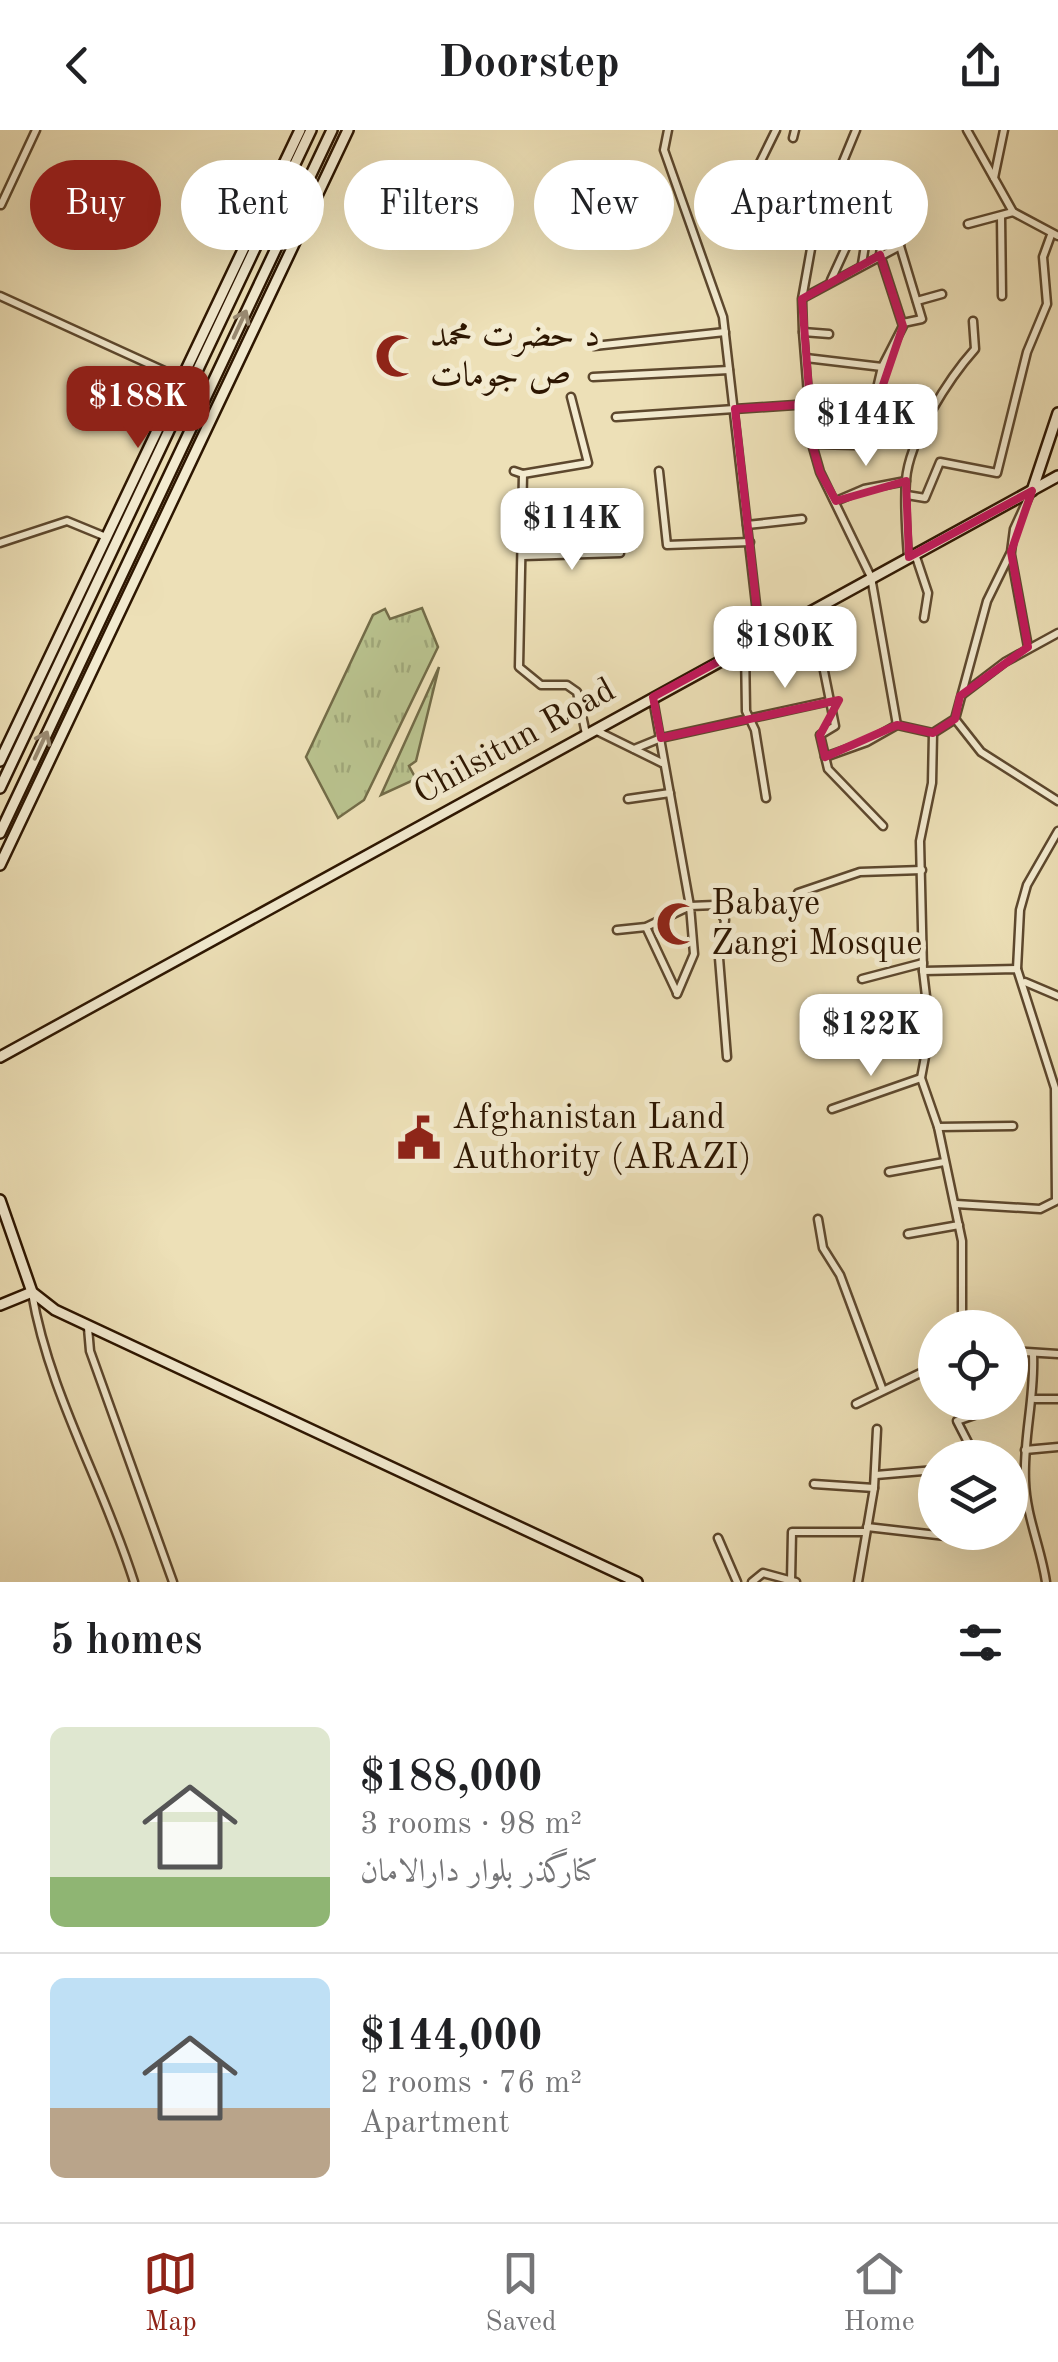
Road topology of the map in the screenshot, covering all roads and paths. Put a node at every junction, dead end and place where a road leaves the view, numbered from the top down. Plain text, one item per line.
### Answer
1 (36, 130) edge
2 (300, 130) edge
3 (311, 130) edge
4 (332, 130) edge
5 (348, 130) edge
6 (668, 130) edge
7 (776, 130) edge
8 (856, 130) edge
9 (967, 130) edge
10 (1004, 130) edge
11 (762, 160) edge
12 (843, 160) edge
13 (994, 178) junction
14 (0, 188) edge
15 (3, 202) edge
16 (1013, 212) junction
17 (1001, 216) junction
18 (968, 224) dead end
19 (1054, 236) edge
20 (811, 250) edge
21 (845, 250) edge
22 (864, 250) edge
23 (881, 250) edge
24 (891, 250) edge
25 (901, 250) edge
26 (880, 255) junction
27 (862, 264) junction
28 (831, 281) junction
29 (942, 294) dead end
30 (0, 296) edge
31 (1002, 296) dead end
32 (802, 299) junction
33 (916, 301) junction
34 (973, 321) dead end
35 (903, 323) junction
36 (726, 332) junction
37 (803, 332) junction
38 (829, 334) dead end
39 (594, 346) dead end
40 (806, 358) junction
41 (882, 367) junction
42 (730, 370) junction
43 (592, 377) dead end
44 (186, 381) junction
45 (228, 382) junction
46 (211, 386) junction
47 (571, 397) dead end
48 (810, 404) junction
49 (735, 409) junction
50 (1058, 413) edge
51 (616, 417) dead end
52 (812, 444) junction
53 (514, 471) dead end
54 (659, 471) dead end
55 (523, 474) junction
56 (1058, 476) edge
57 (906, 481) junction
58 (1032, 491) junction
59 (907, 495) junction
60 (836, 501) junction
61 (802, 518) dead end
62 (747, 525) junction
63 (106, 537) junction
64 (750, 542) junction
65 (0, 543) edge
66 (1011, 552) junction
67 (620, 553) dead end
68 (523, 556) junction
69 (912, 556) junction
70 (871, 577) junction
71 (924, 618) dead end
72 (1058, 633) edge
73 (760, 639) junction
74 (745, 647) junction
75 (1028, 648) junction
76 (824, 671) dead end
77 (960, 696) junction
78 (653, 698) junction
79 (830, 701) junction
80 (747, 717) junction
81 (955, 719) junction
82 (897, 725) junction
83 (590, 732) junction
84 (933, 733) junction
85 (661, 738) junction
86 (634, 749) junction
87 (825, 757) junction
88 (0, 761) edge
89 (663, 763) junction
90 (0, 788) edge
91 (670, 792) junction
92 (766, 798) dead end
93 (628, 799) dead end
94 (1058, 801) edge
95 (882, 826) dead end
96 (1058, 831) edge
97 (0, 833) edge
98 (0, 864) edge
99 (922, 870) junction
100 (798, 893) dead end
101 (764, 902) dead end
102 (690, 906) junction
103 (720, 908) junction
104 (646, 927) junction
105 (618, 930) dead end
106 (923, 967) junction
107 (1018, 969) junction
108 (862, 979) dead end
109 (1024, 982) junction
110 (1058, 996) edge
111 (726, 1056) dead end
112 (0, 1057) edge
113 (921, 1078) junction
114 (832, 1108) dead end
115 (1012, 1126) dead end
116 (938, 1127) junction
117 (944, 1162) junction
118 (889, 1172) dead end
119 (1056, 1195) edge
120 (0, 1200) edge
121 (956, 1204) junction
122 (818, 1220) dead end
123 (959, 1225) junction
124 (908, 1234) dead end
125 (32, 1292) junction
126 (0, 1305) edge
127 (963, 1310) edge
128 (88, 1328) junction
129 (1028, 1354) edge
130 (1058, 1354) edge
131 (1033, 1355) junction
132 (918, 1373) edge
133 (882, 1388) junction
134 (1034, 1399) junction
135 (1058, 1399) edge
136 (856, 1404) dead end
137 (877, 1429) dead end
138 (1027, 1440) edge
139 (1058, 1447) edge
140 (1028, 1450) edge
141 (918, 1471) edge
142 (876, 1475) junction
143 (814, 1484) dead end
144 (874, 1488) junction
145 (1028, 1510) edge
146 (866, 1530) junction
147 (918, 1532) edge
148 (718, 1538) dead end
149 (794, 1581) edge
150 (134, 1582) edge
151 (173, 1582) edge
152 (636, 1582) edge
153 (736, 1582) edge
154 (752, 1582) edge
155 (858, 1582) edge
156 (1046, 1582) edge

1 - 15 street
2 - 44 main road
3 - 44 main road
46 -> 4 main road
5 - 45 main road
6 - 36 street
7 - 11 street
8 - 12 street
9 - 13 street
10 - 13 street
13 - 16 street
14 - 15 street
16 - 17 street
16 - 19 street
17 - 18 street
17 - 31 street
19 - 59 street
20 - 32 street
21 - 28 street
22 - 27 street
23 - 26 street
24 - 26 street
25 - 33 street
26 - 27 street
26 - 35 street
27 - 28 street
28 - 32 street
29 - 33 street
30 - 44 street
32 - 37 street
33 - 35 street
34 - 57 street
35 - 41 street
36 - 39 street
36 - 42 street
37 - 38 street
37 - 40 street
40 - 41 street
40 - 48 street
41 - 52 street
42 - 43 street
42 - 49 street
44 - 46 main road
44 - 63 main road
44 - 90 main road
45 - 46 main road
45 - 98 main road
97 -> 46 main road
47 - 55 street
48 - 49 street
48 - 52 street
49 - 51 street
49 - 62 street
50 - 58 main road
52 - 60 street
53 - 55 street
54 - 64 street
55 - 68 street
56 - 58 main road, Chilsitun Road
57 - 59 street
57 - 60 street
58 - 66 street
58 - 69 main road, Chilsitun Road
59 - 69 street
60 - 70 street
61 - 62 street
62 - 64 street
63 - 65 street
63 - 88 main road
64 - 73 street
66 - 75 street
66 - 77 street
67 - 68 street
68 - 83 street
69 - 70 main road, Chilsitun Road
69 - 71 street
70 - 73 main road, Chilsitun Road
70 - 82 street
72 - 75 street
73 - 74 main road, Chilsitun Road
74 - 78 main road, Chilsitun Road
74 - 80 street
75 - 77 street
76 - 79 street
77 - 81 street
78 - 83 main road, Chilsitun Road
78 - 85 street
79 - 80 street
79 - 87 street
80 - 85 street
80 - 92 street
81 - 84 street
81 - 94 street
82 - 84 street
82 - 87 street
83 - 86 street
83 - 112 main road, Chilsitun Road
84 - 99 street
85 - 86 street
85 - 89 street
86 - 89 street
87 - 95 street
89 - 91 street
91 - 93 street
91 - 102 street
96 - 107 street
99 - 100 street
99 - 106 street
101 - 103 street
102 - 103 street
102 - 104 street
102 - 104 street
103 - 111 street
104 - 105 street
106 - 107 street
106 - 108 street
106 - 113 street
107 - 109 street
109 - 110 street
109 - 119 street
113 - 114 street
113 - 116 street
115 - 116 street
116 - 117 street
117 - 118 street
117 - 121 street
119 - 121 street
120 - 125 main road
121 - 123 street
122 - 133 street
123 - 124 street
123 - 127 street
125 - 126 main road
125 - 128 main road
125 - 150 street
128 - 151 street
128 - 152 main road
129 - 131 street
130 - 131 street
131 - 134 street
132 - 133 street
133 - 136 street
134 - 135 street
134 - 138 street
137 - 142 street
139 - 140 street
141 - 142 street
142 - 144 street
143 - 144 street
144 - 146 street
145 - 156 street
146 - 147 street
146 - 149 street
146 - 155 street
148 - 153 street
149 - 154 street

